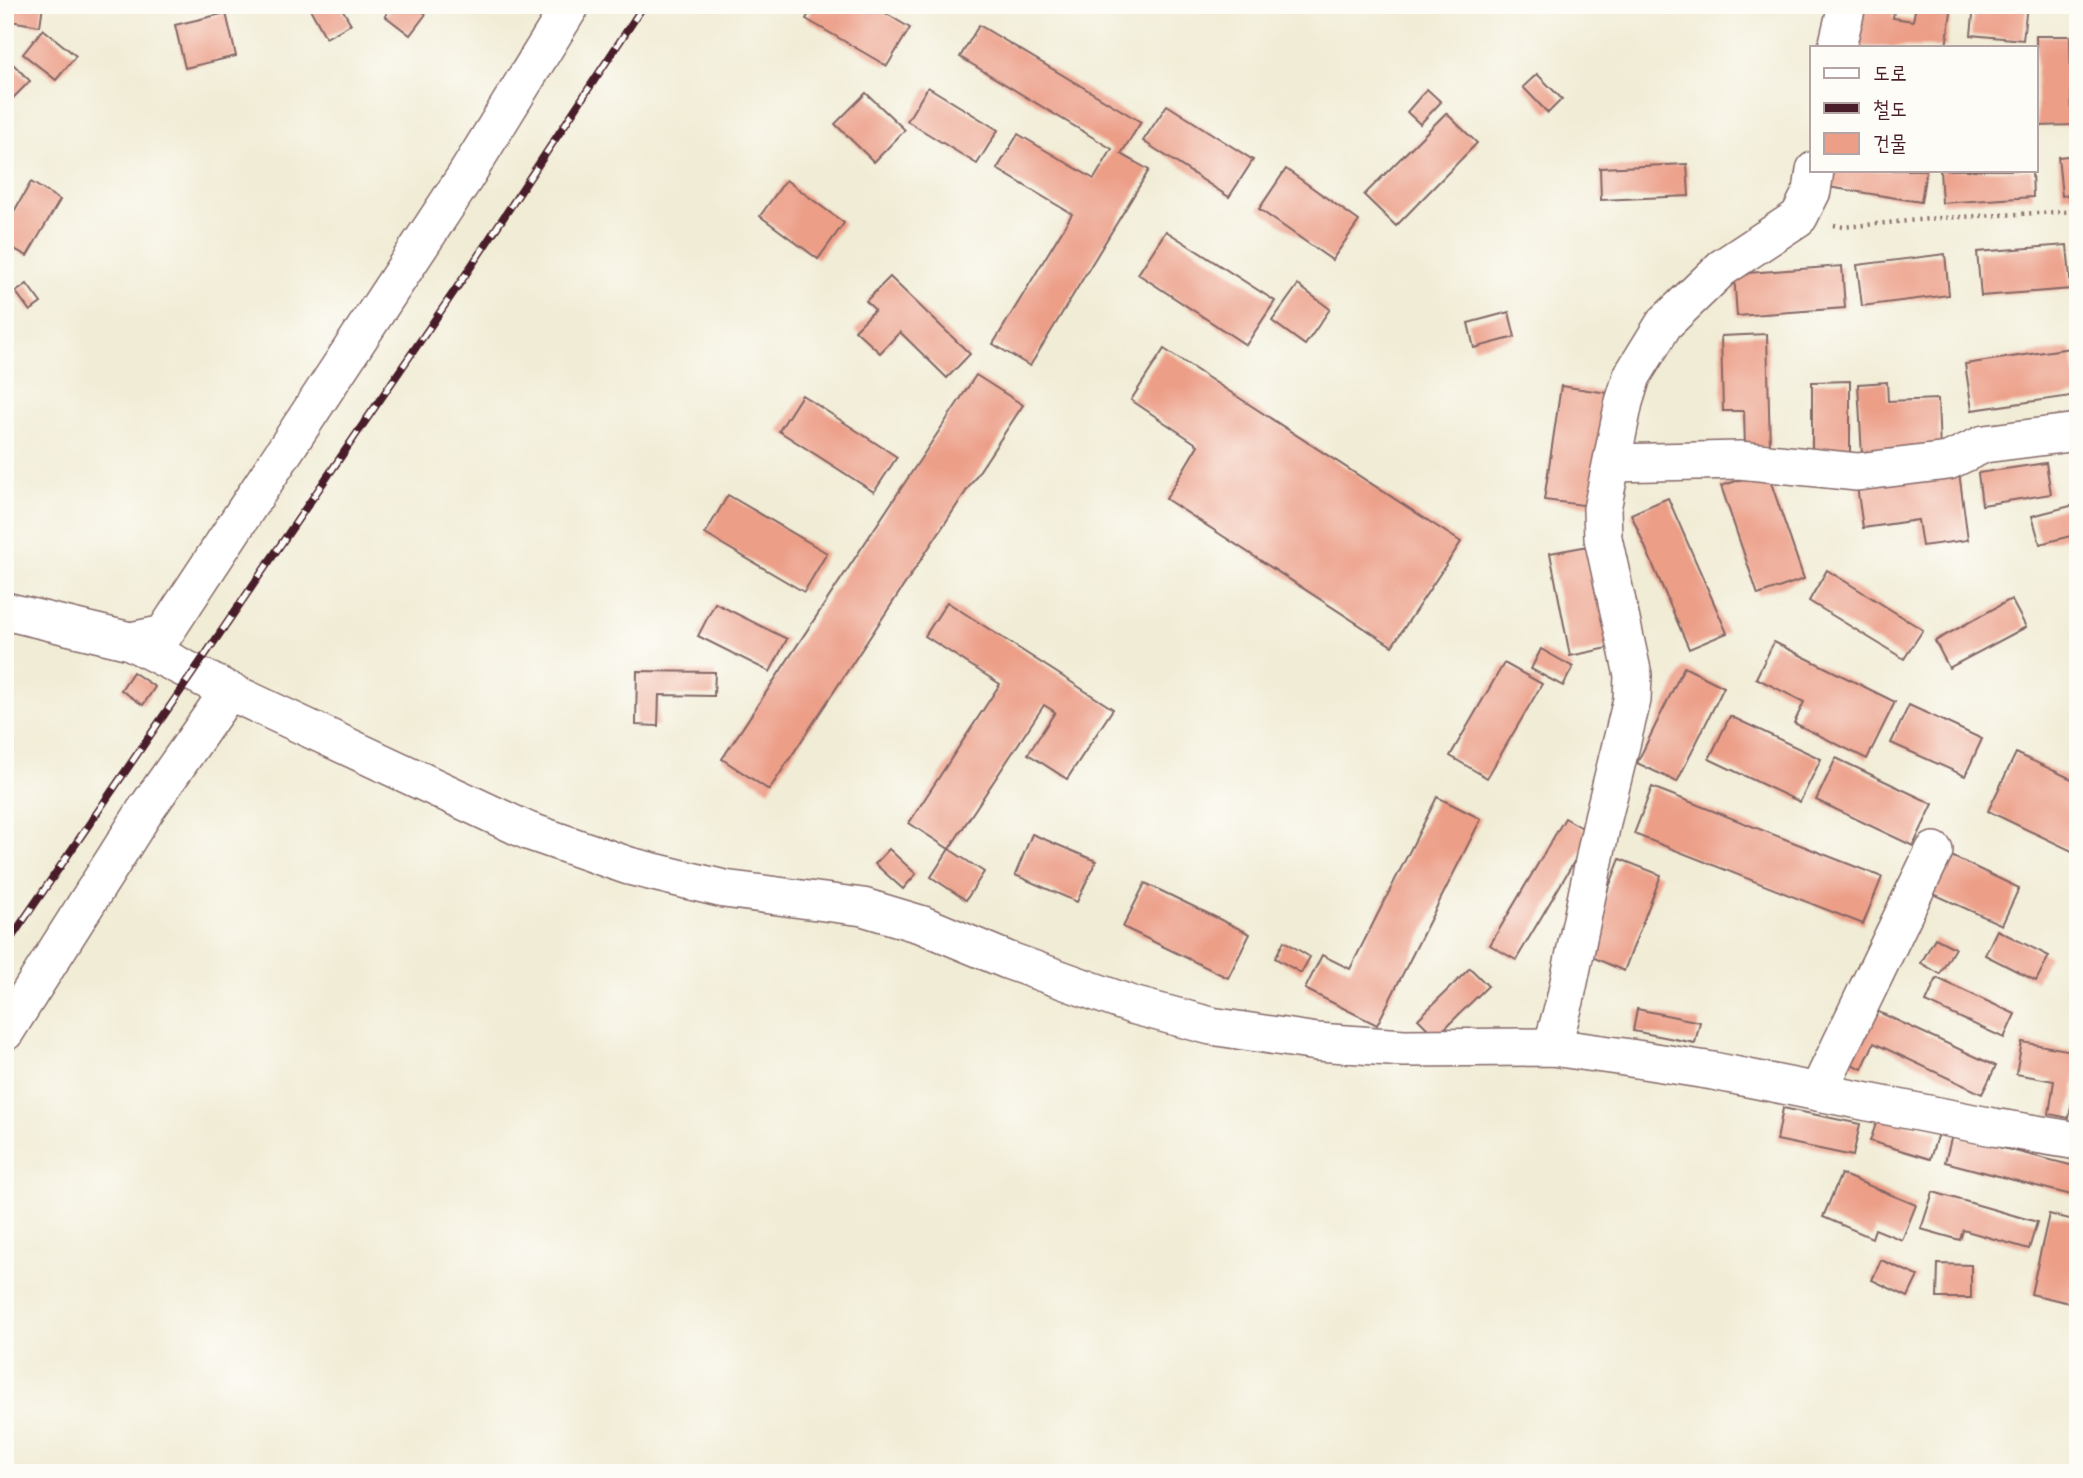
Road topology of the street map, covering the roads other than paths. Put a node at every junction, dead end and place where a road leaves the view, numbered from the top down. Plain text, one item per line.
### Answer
1 (571, 5) edge
2 (1847, 5) edge
3 (1837, 46) edge
4 (1815, 172) edge
5 (2078, 432) edge
6 (1613, 463) junction
7 (5, 611) edge
8 (130, 641) junction
9 (229, 691) junction
10 (1934, 851) dead end
11 (5, 1032) edge
12 (1552, 1047) junction
13 (1818, 1093) junction
14 (2078, 1141) edge

1 - 8 street
2 - 3 street
4 - 6 street
5 - 6 street
6 - 12 street
7 - 8 street
8 - 9 street
9 - 11 street
9 - 12 street
10 - 13 street
12 - 13 street
13 - 14 street

